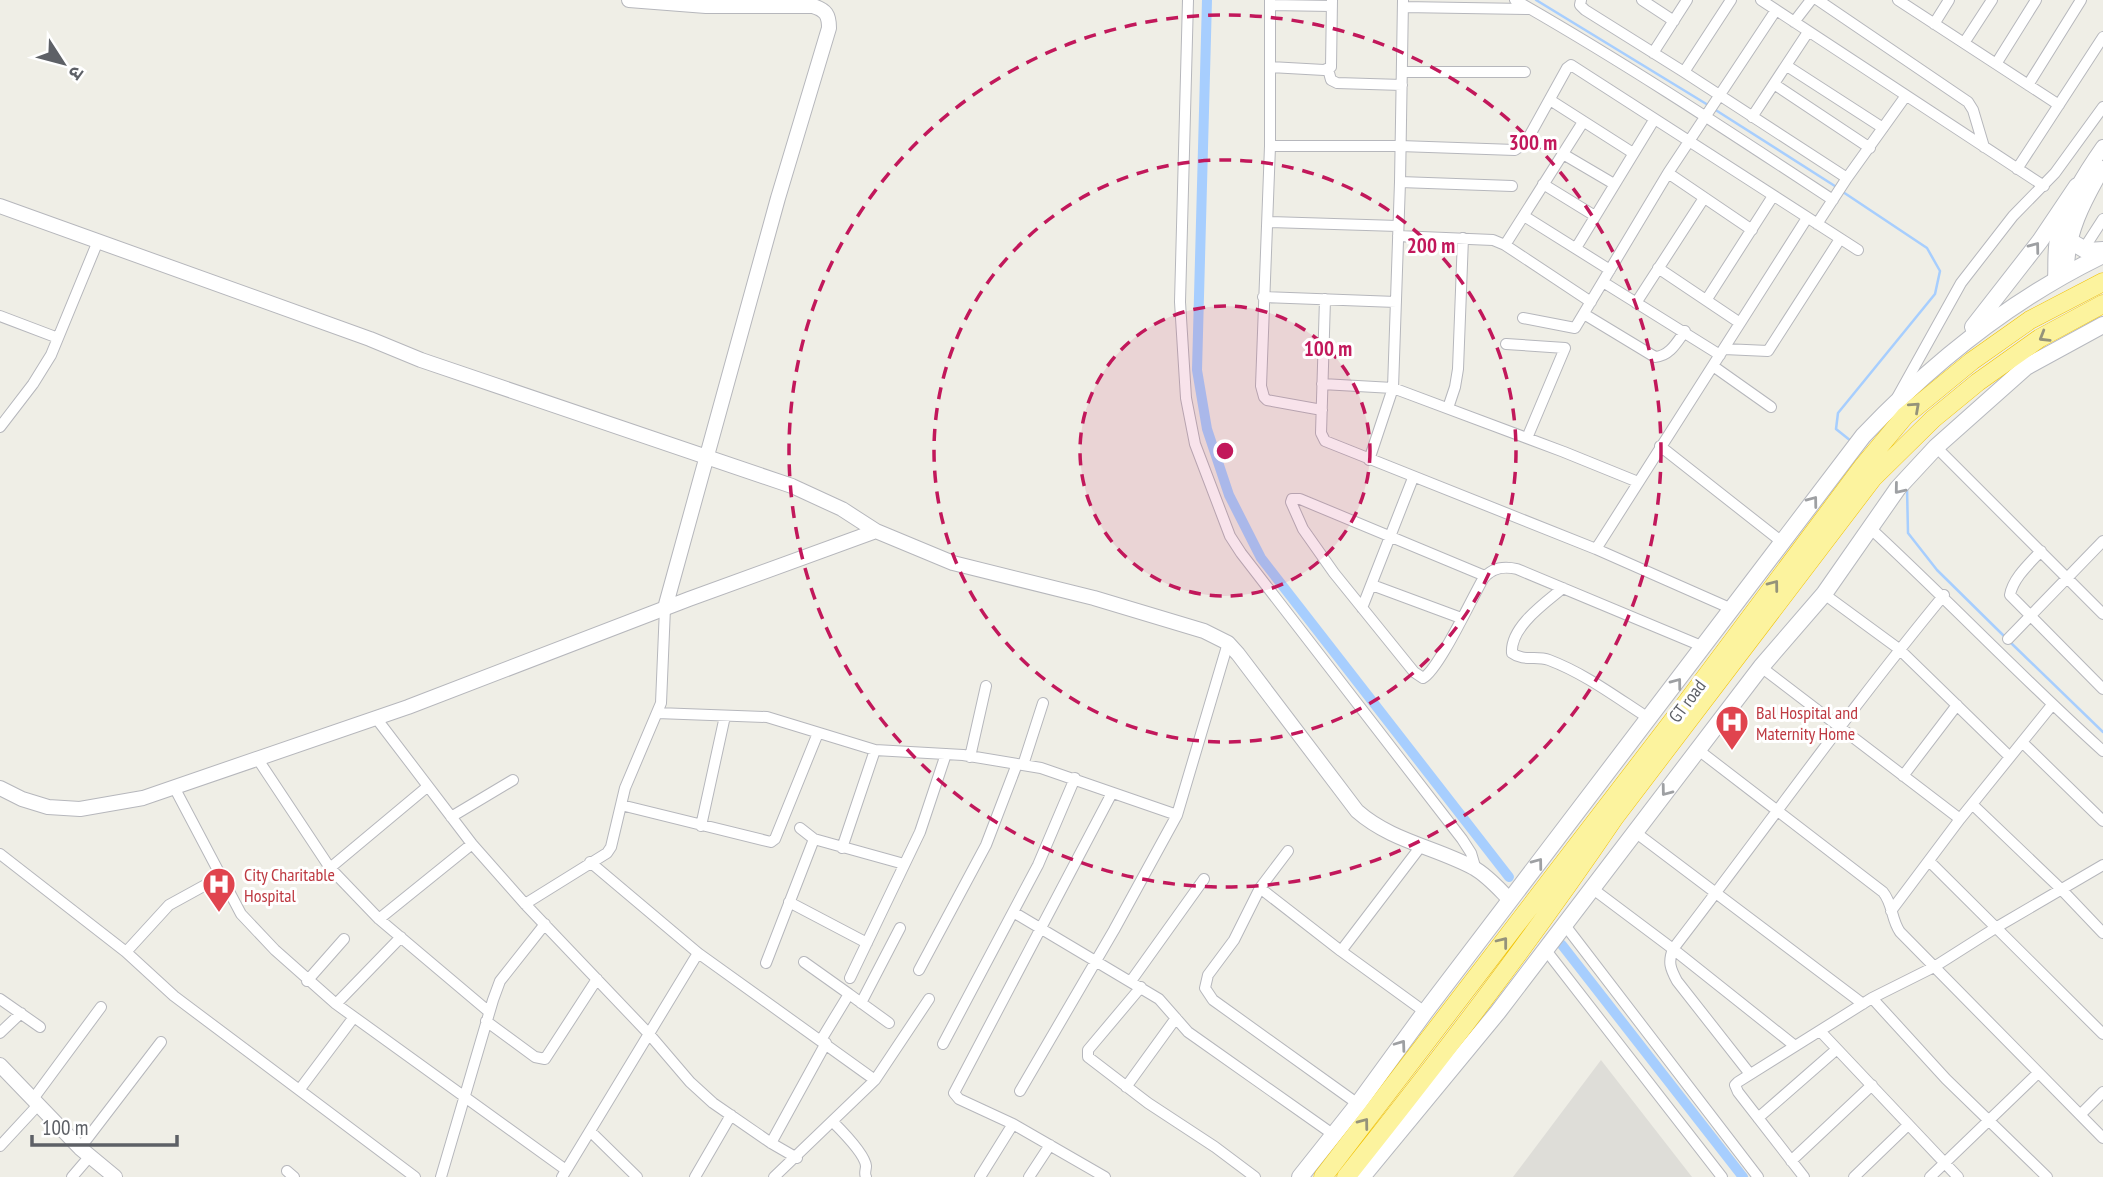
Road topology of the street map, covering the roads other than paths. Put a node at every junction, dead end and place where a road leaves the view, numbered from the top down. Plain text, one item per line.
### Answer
1 (629, 0) edge
2 (1188, 0) edge
3 (1515, 0) edge
4 (1581, 0) edge
5 (1642, 0) edge
6 (1687, 0) edge
7 (1731, 0) edge
8 (1761, 0) edge
9 (1811, 0) edge
10 (1818, 0) edge
11 (1898, 0) edge
12 (1949, 0) edge
13 (1992, 0) edge
14 (2036, 0) edge
15 (2081, 0) edge
16 (1270, 2) edge
17 (1332, 3) edge
18 (1403, 3) edge
19 (1531, 9) junction
20 (1776, 10) junction
21 (1674, 21) junction
22 (1794, 22) junction
23 (1934, 23) junction
24 (1808, 32) junction
25 (2103, 37) edge
26 (1964, 43) junction
27 (1653, 53) junction
28 (1996, 64) junction
29 (1787, 66) junction
30 (1270, 67) junction
31 (1328, 69) junction
32 (1402, 72) junction
33 (1525, 72) dead end
34 (1684, 72) junction
35 (1774, 84) junction
36 (1402, 85) junction
37 (2028, 85) junction
38 (1905, 97) junction
39 (1717, 98) junction
40 (1549, 100) junction
41 (2059, 105) junction
42 (2103, 107) edge
43 (1707, 114) junction
44 (1752, 117) junction
45 (1654, 120) junction
46 (1583, 122) junction
47 (1883, 128) junction
48 (1689, 141) junction
49 (1270, 146) junction
50 (1400, 146) junction
51 (1984, 147) junction
52 (2103, 147) edge
53 (1870, 148) junction
54 (1633, 153) junction
55 (1563, 154) junction
56 (2103, 168) edge
57 (2017, 169) junction
58 (1668, 173) junction
59 (1845, 181) junction
60 (1401, 182) junction
61 (1544, 184) junction
62 (1614, 184) junction
63 (2044, 186) junction
64 (2077, 186) junction
65 (1512, 187) dead end
66 (1773, 196) junction
67 (1704, 198) junction
68 (1834, 198) junction
69 (0, 206) edge
70 (1524, 216) junction
71 (1595, 216) junction
72 (2103, 219) edge
73 (1812, 221) junction
74 (1268, 222) junction
75 (1752, 230) junction
76 (1398, 231) junction
77 (1463, 238) junction
78 (1840, 239) junction
79 (98, 241) junction
80 (1505, 245) junction
81 (2077, 245) junction
82 (1576, 248) junction
83 (1858, 250) dead end
84 (2103, 253) edge
85 (1657, 268) junction
86 (1610, 270) junction
87 (2061, 276) junction
88 (1603, 282) junction
89 (2103, 282) edge
90 (1263, 297) junction
91 (1325, 299) junction
92 (1707, 299) junction
93 (1396, 302) junction
94 (1591, 302) junction
95 (1636, 303) junction
96 (2103, 303) edge
97 (1584, 314) junction
98 (0, 316) edge
99 (1523, 317) dead end
100 (1549, 323) junction
101 (1740, 323) junction
102 (2103, 325) edge
103 (1685, 331) junction
104 (58, 338) junction
105 (1965, 341) junction
106 (1506, 344) dead end
107 (1542, 347) junction
108 (1722, 352) junction
109 (1713, 366) junction
110 (1322, 384) junction
111 (1393, 388) junction
112 (1893, 404) junction
113 (1771, 407) dead end
114 (1448, 408) junction
115 (1322, 410) junction
116 (0, 427) edge
117 (1527, 438) junction
118 (1660, 446) junction
119 (1936, 447) junction
120 (706, 457) junction
121 (1369, 460) junction
122 (1413, 478) junction
123 (1638, 482) junction
124 (1870, 528) junction
125 (876, 531) junction
126 (1391, 535) junction
127 (2103, 541) edge
128 (1782, 542) junction
129 (1596, 549) junction
130 (2041, 551) junction
131 (1485, 576) junction
132 (2068, 577) junction
133 (1371, 585) junction
134 (1563, 588) junction
135 (1824, 594) junction
136 (1944, 595) junction
137 (666, 608) junction
138 (1362, 608) junction
139 (1732, 609) junction
140 (2103, 614) edge
141 (2031, 616) junction
142 (1461, 618) junction
143 (2008, 639) dead end
144 (1228, 643) junction
145 (1704, 647) junction
146 (1899, 649) junction
147 (1761, 667) junction
148 (986, 686) dead end
149 (2103, 689) edge
150 (1043, 703) dead end
151 (1957, 705) junction
152 (2052, 705) junction
153 (657, 713) junction
154 (724, 716) junction
155 (376, 718) junction
156 (1650, 719) junction
157 (1840, 727) junction
158 (818, 733) junction
159 (2022, 742) junction
160 (1697, 749) junction
161 (875, 750) junction
162 (2103, 751) edge
163 (946, 754) junction
164 (970, 757) junction
165 (2010, 757) junction
166 (257, 758) junction
167 (1020, 764) junction
168 (1903, 776) junction
169 (1075, 778) junction
170 (513, 780) dead end
171 (174, 787) junction
172 (427, 787) junction
173 (0, 788) edge
174 (1112, 793) junction
175 (1972, 804) junction
176 (621, 805) junction
177 (1779, 811) junction
178 (1177, 815) junction
179 (451, 817) junction
180 (1960, 819) junction
181 (2103, 821) edge
182 (701, 826) junction
183 (800, 828) dead end
184 (1635, 832) junction
185 (814, 839) junction
186 (472, 844) junction
187 (1421, 846) junction
188 (842, 848) junction
189 (1288, 851) dead end
190 (0, 854) edge
191 (1929, 861) junction
192 (590, 862) junction
193 (904, 864) junction
194 (2103, 865) edge
195 (330, 867) junction
196 (1476, 870) junction
197 (220, 877) junction
198 (1204, 879) dead end
199 (1259, 888) junction
200 (1593, 889) junction
201 (2062, 890) junction
202 (1716, 894) junction
203 (1510, 900) junction
204 (789, 902) junction
205 (524, 904) junction
206 (1891, 911) junction
207 (1013, 912) junction
208 (379, 919) junction
209 (1564, 924) junction
210 (545, 925) junction
211 (1997, 927) junction
212 (900, 928) dead end
213 (1042, 929) junction
214 (2103, 933) edge
215 (401, 937) junction
216 (344, 939) dead end
217 (867, 943) junction
218 (1545, 949) junction
219 (1673, 949) junction
220 (1341, 951) junction
221 (126, 952) junction
222 (698, 953) junction
223 (1096, 960) junction
224 (766, 962) dead end
225 (804, 962) dead end
226 (1934, 967) junction
227 (919, 970) dead end
228 (850, 978) dead end
229 (597, 979) junction
230 (307, 981) junction
231 (1136, 984) junction
232 (849, 994) junction
233 (0, 999) edge
234 (929, 999) dead end
235 (1868, 1001) junction
236 (861, 1003) junction
237 (336, 1004) junction
238 (101, 1007) dead end
239 (1425, 1012) junction
240 (21, 1013) junction
241 (487, 1016) junction
242 (354, 1017) junction
243 (1176, 1018) junction
244 (889, 1023) dead end
245 (40, 1027) dead end
246 (1820, 1031) junction
247 (0, 1033) edge
248 (649, 1034) junction
249 (2103, 1034) edge
250 (161, 1042) dead end
251 (824, 1042) junction
252 (943, 1044) dead end
253 (1795, 1046) junction
254 (1837, 1049) junction
255 (0, 1065) edge
256 (2038, 1073) junction
257 (1750, 1074) junction
258 (875, 1080) junction
259 (1872, 1085) junction
260 (1126, 1087) junction
261 (300, 1089) junction
262 (1020, 1091) dead end
263 (2103, 1092) edge
264 (465, 1098) junction
265 (35, 1102) junction
266 (1358, 1104) junction
267 (2081, 1114) junction
268 (731, 1115) junction
269 (1758, 1118) junction
270 (1988, 1120) junction
271 (833, 1122) junction
272 (1013, 1124) junction
273 (1907, 1126) junction
274 (590, 1131) junction
275 (1334, 1135) junction
276 (2103, 1138) edge
277 (771, 1143) junction
278 (1050, 1144) junction
279 (0, 1146) edge
280 (85, 1152) junction
281 (797, 1158) junction
282 (1791, 1161) junction
283 (1945, 1163) junction
284 (564, 1174) edge
285 (1099, 1175) edge
286 (72, 1177) edge
287 (115, 1177) edge
288 (415, 1177) edge
289 (441, 1177) edge
290 (637, 1177) edge
291 (695, 1177) edge
292 (774, 1177) edge
293 (866, 1177) edge
294 (981, 1177) edge
295 (1029, 1177) edge
296 (1255, 1177) edge
297 (1300, 1177) edge
298 (1323, 1177) edge
299 (1346, 1177) edge
300 (1362, 1177) edge
301 (1722, 1177) edge
302 (1758, 1177) edge
303 (1803, 1177) edge
304 (1854, 1177) edge
305 (1930, 1177) edge
306 (1958, 1177) edge
307 (2047, 1177) edge

1 - 120 street
2 - 196 street
3 - 19 street
4 - 27 street
5 - 21 street
6 - 21 street
7 - 34 street
8 - 20 street
9 - 22 street
10 - 51 street
11 - 23 street
12 - 23 street
13 - 26 street
14 - 28 street
15 - 37 street
16 - 17 street
16 - 30 street
17 - 31 street
18 - 19 street
18 - 32 street
19 - 43 street
20 - 22 street
20 - 39 street
21 - 27 street
22 - 24 street
23 - 26 street
24 - 29 street
24 - 38 street
25 - 41 street
26 - 28 street
27 - 34 street
28 - 37 street
29 - 35 street
29 - 47 street
30 - 31 street
30 - 49 street
31 - 36 street
32 - 33 street
32 - 36 street
34 - 39 street
35 - 44 street
35 - 53 street
36 - 50 street
37 - 41 street
38 - 47 street
38 - 51 street
39 - 43 street
39 - 44 street
40 - 45 street
40 - 46 street
40 - 50 street
41 - 57 street
42 - 63 street
43 - 48 street
43 - 68 street
44 - 59 street
45 - 48 street
45 - 54 street
46 - 54 street
46 - 55 street
47 - 53 street
48 - 58 street
48 - 66 street
49 - 50 street
49 - 74 street
50 - 60 street
51 - 57 street
52 - 64 street
53 - 59 street
54 - 62 street
55 - 61 street
55 - 62 street
56 - 81 street
57 - 63 street
58 - 67 street
58 - 86 street
59 - 68 street
60 - 65 street
60 - 76 street
61 - 70 street
61 - 71 street
62 - 71 street
63 - 112 street
64 - 87 street
105 -> 64 main road
66 - 73 street
66 - 75 street
67 - 75 street
67 - 85 street
68 - 73 street
69 - 79 street
70 - 80 street
70 - 82 street
71 - 82 street
72 - 81 street
73 - 78 street
73 - 101 street
74 - 76 street
74 - 90 street
75 - 92 street
76 - 77 street
76 - 93 street
77 - 80 street
77 - 114 street
78 - 83 street
78 - 108 street
79 - 104 street
79 - 120 street
80 - 94 street
81 - 84 main road
81 - 87 street
82 - 86 street
84 - 87 main road
85 - 92 street
85 - 95 street
86 - 88 street
87 - 105 main road
88 - 94 street
88 - 95 street
298 -> 89 highway, GT road
90 - 91 street
90 - 115 street
91 - 93 street
91 - 110 street
92 - 101 street
93 - 111 street
94 - 97 street
95 - 103 street
96 -> 299 highway, GT road
97 - 100 street
97 - 103 street
98 - 104 street
99 - 100 street
100 - 107 street
101 - 108 street
102 - 119 main road
103 - 108 street
104 - 116 street
105 - 112 main road
106 - 107 street
107 - 117 street
108 - 109 street
109 - 113 street
109 - 118 street
110 - 111 street
110 - 115 street
111 - 114 street
111 - 121 street
128 -> 112 main road
114 - 117 street
115 - 121 street
117 - 123 street
118 - 123 street
118 - 128 street
119 -> 124 main road
119 - 130 street
120 - 125 street
120 - 137 street
121 - 122 street
122 - 126 street
122 - 129 street
123 - 129 street
124 - 135 main road
124 - 136 street
125 - 137 street
125 - 144 street
126 - 131 street
126 - 133 street
126 - 138 street
127 - 132 street
128 - 139 main road
129 - 139 street
130 - 132 street
130 - 141 street
131 - 134 street
131 - 142 street
132 - 140 street
132 - 141 street
133 - 138 street
133 - 142 street
134 - 145 street
134 - 156 street
135 - 146 street
135 - 147 main road
136 - 146 street
136 - 152 street
137 - 153 street
137 - 155 street
138 - 142 street
139 - 145 main road
141 - 143 street
141 - 149 street
144 - 178 street
144 - 187 street
156 -> 145 main road
146 - 151 street
146 - 157 street
147 - 157 street
147 - 160 main road
148 - 164 street
150 - 167 street
151 - 165 street
151 - 168 street
152 - 159 street
152 - 162 street
153 - 154 street
153 - 176 street
154 - 158 street
154 - 182 street
155 - 166 street
155 - 172 street
203 -> 156 main road
157 - 168 street
157 - 177 street
158 - 161 street
158 - 182 street
159 - 165 street
159 - 181 street
160 - 177 street
160 -> 184 main road
161 - 163 street
161 - 188 street
163 - 164 street
163 - 193 street
164 - 167 street
165 - 175 street
166 - 171 street
166 - 195 street
167 - 169 street
167 - 227 street
168 - 180 street
169 - 174 street
169 - 207 street
170 - 179 street
171 - 173 street
171 - 197 street
172 - 179 street
172 - 195 street
174 - 178 street
174 - 213 street
175 - 180 street
175 - 201 street
176 - 182 street
176 - 192 street
177 - 202 street
177 - 206 street
178 - 223 street
179 - 186 street
180 - 191 street
183 - 185 street
184 - 200 main road
184 - 202 street
185 - 188 street
185 - 204 street
186 - 205 street
186 - 208 street
187 - 196 street
187 - 220 street
188 - 193 street
189 - 199 street
190 - 221 street
191 - 206 street
191 - 211 street
192 - 205 street
192 - 222 street
193 - 217 street
194 - 201 street
195 - 208 street
196 - 203 street
197 - 221 street
197 - 230 street
198 - 231 street
199 - 220 street
199 - 266 street
200 - 209 main road
200 - 219 street
201 - 211 street
201 - 214 street
202 - 219 street
202 - 235 street
203 - 239 main road
204 - 217 street
204 - 224 street
205 - 210 street
206 - 226 street
207 - 213 street
207 - 252 street
208 - 215 street
209 - 218 main road
209 - 302 street
210 - 229 street
210 - 241 street
211 - 226 street
211 - 249 street
212 - 236 street
213 - 223 street
213 - 272 street
215 - 237 street
215 - 241 street
216 - 230 street
217 - 228 street
218 - 300 main road
218 - 301 street
219 - 253 street
219 - 257 street
220 - 239 street
221 - 261 street
222 - 248 street
222 - 251 street
223 - 231 street
223 - 262 street
225 - 232 street
226 - 235 street
226 - 256 street
229 - 241 street
229 - 248 street
230 - 237 street
231 - 243 street
231 - 260 street
232 - 236 street
232 - 251 street
233 - 240 street
234 - 258 street
235 - 246 street
235 - 270 street
236 - 244 street
237 - 242 street
238 - 265 street
266 -> 239 main road
240 - 245 street
240 - 247 street
241 - 264 street
242 - 261 street
242 - 264 street
243 - 260 street
243 - 275 street
246 - 253 street
246 - 254 street
248 - 268 street
248 - 274 street
250 - 280 street
251 - 258 street
251 - 277 street
253 - 257 street
254 - 259 street
254 - 269 street
255 - 265 street
256 - 267 street
256 - 270 street
257 - 269 street
258 - 271 street
259 - 273 street
259 - 282 street
260 - 296 street
261 - 288 street
263 - 267 street
264 - 284 street
264 - 289 street
265 - 279 street
265 - 280 street
266 - 275 main road
267 - 276 street
268 - 277 street
268 - 291 street
269 - 282 street
270 - 283 street
270 - 307 street
271 - 281 street
271 - 293 street
272 - 278 street
272 - 294 street
273 - 283 street
273 - 304 street
274 - 284 street
274 - 290 street
275 - 297 main road
277 - 281 street
278 - 285 street
278 - 295 street
280 - 286 street
280 - 287 street
281 - 292 street
282 - 303 street
283 - 305 street
283 - 306 street

